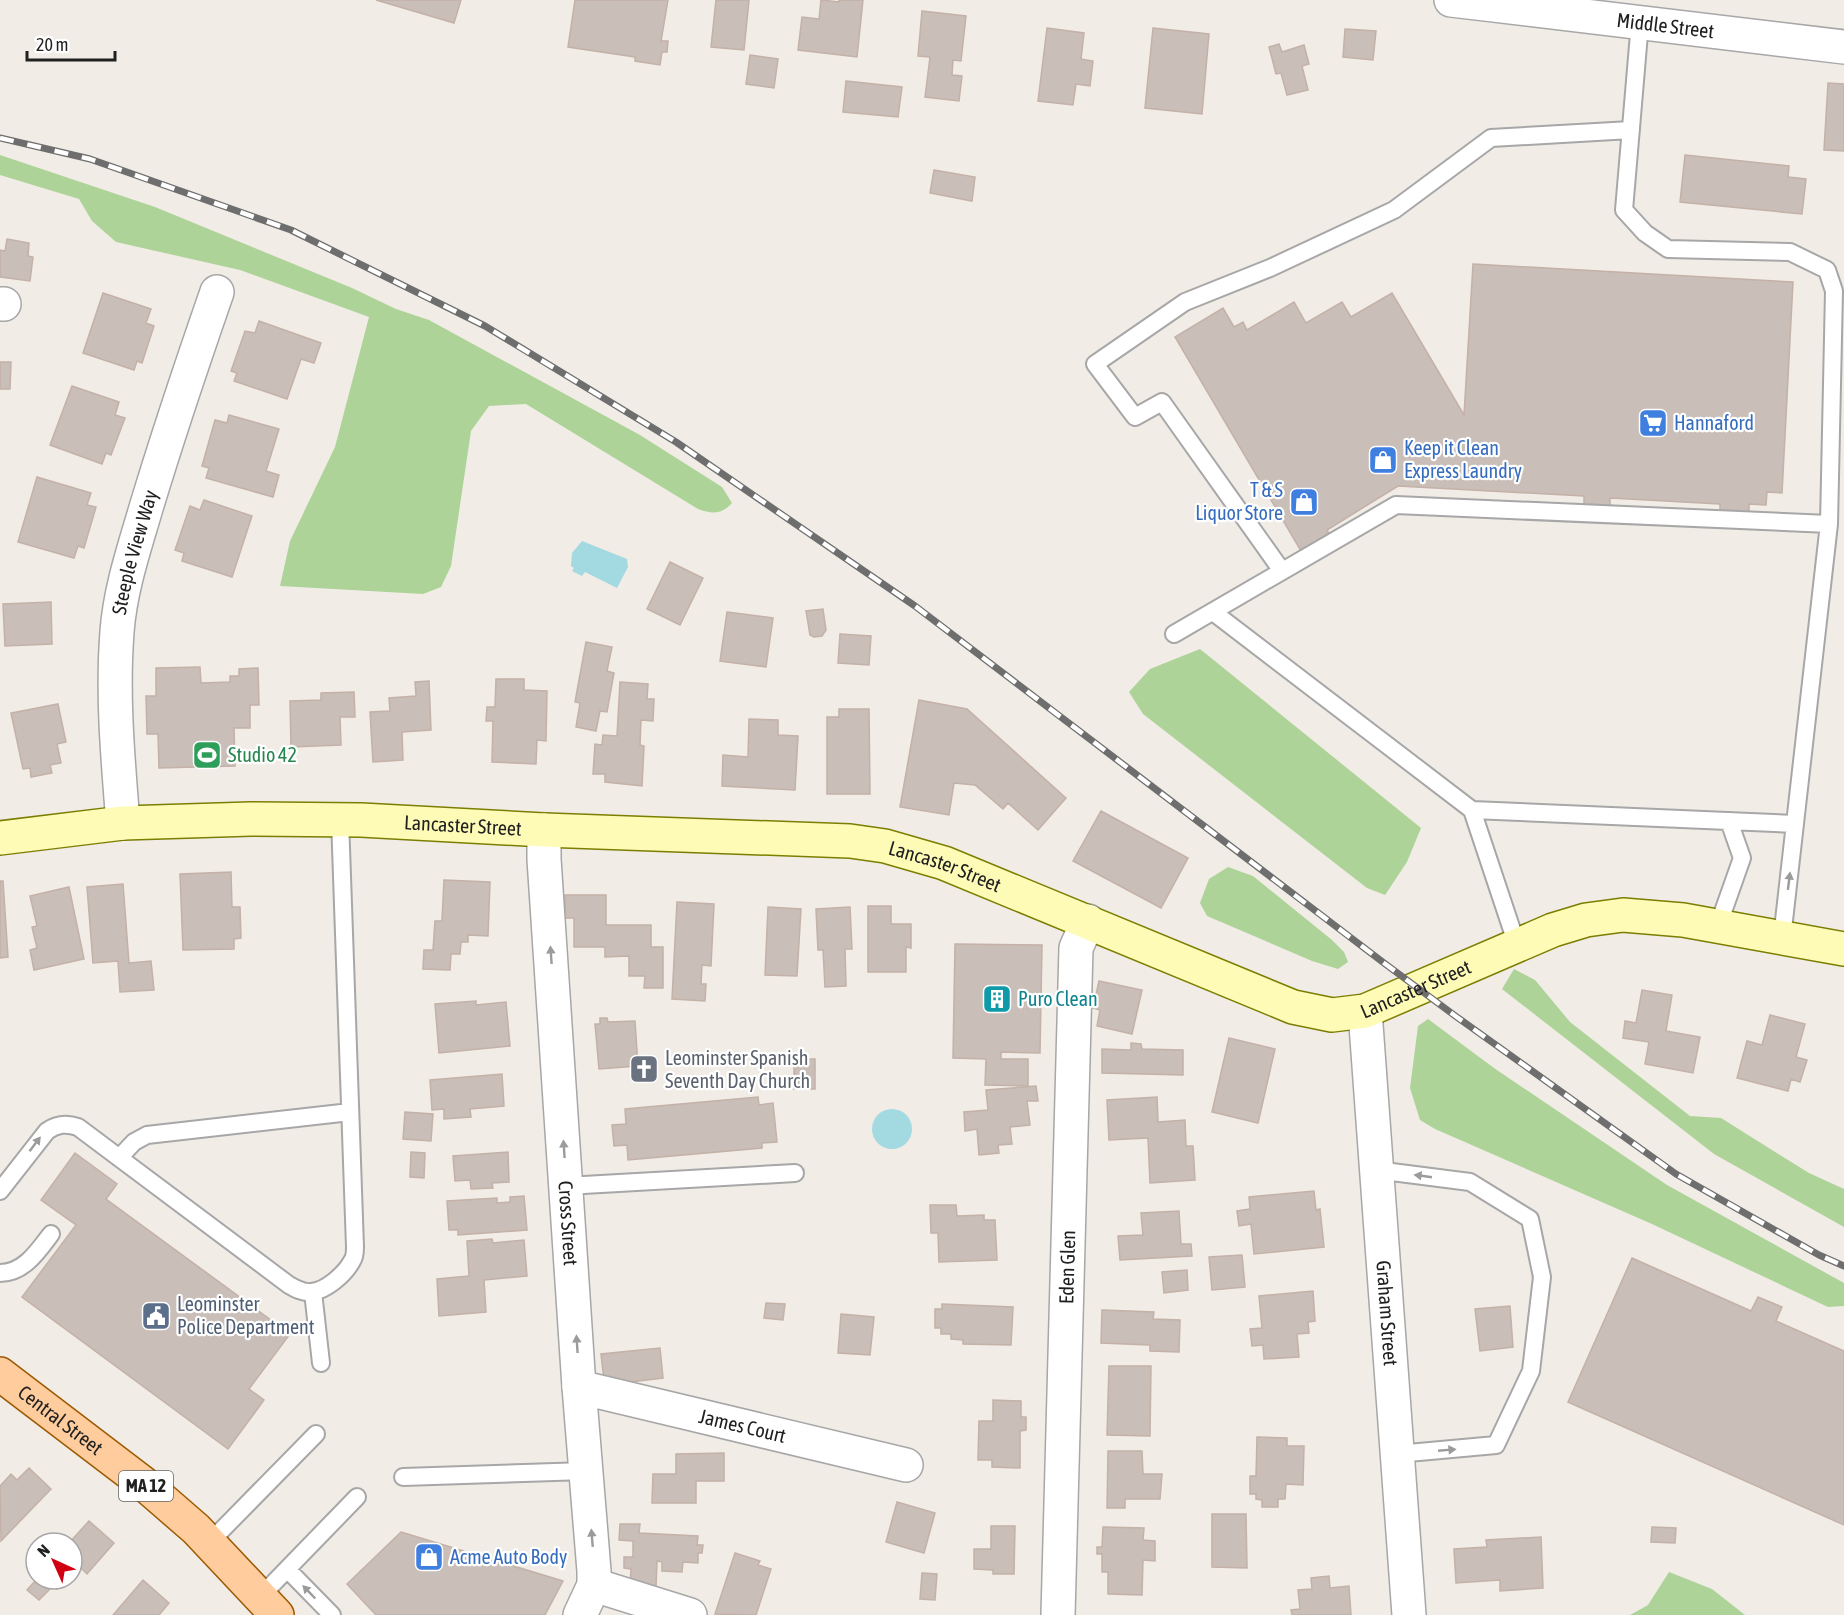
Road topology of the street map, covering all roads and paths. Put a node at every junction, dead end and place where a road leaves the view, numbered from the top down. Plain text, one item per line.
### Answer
1 (1451, 0) edge
2 (1638, 11) edge
3 (1844, 47) edge
4 (1631, 130) junction
5 (217, 292) dead end
6 (1829, 524) junction
7 (1282, 571) junction
8 (1213, 612) junction
9 (1174, 634) dead end
10 (1472, 810) junction
11 (340, 819) junction
12 (1729, 821) junction
13 (123, 823) junction
14 (1795, 824) junction
15 (544, 830) junction
16 (0, 838) edge
17 (1088, 921) junction
18 (1718, 926) junction
19 (1782, 938) junction
20 (1516, 945) junction
21 (1844, 949) edge
22 (1365, 1011) junction
23 (350, 1112) junction
24 (119, 1158) junction
25 (1376, 1170) junction
26 (795, 1173) dead end
27 (567, 1186) junction
28 (0, 1191) edge
29 (51, 1234) dead end
30 (0, 1274) edge
31 (313, 1292) junction
32 (321, 1363) dead end
33 (0, 1374) edge
34 (579, 1387) junction
35 (316, 1434) dead end
36 (1397, 1454) junction
37 (906, 1465) dead end
38 (586, 1471) junction
39 (403, 1477) dead end
40 (357, 1497) dead end
41 (209, 1543) junction
42 (287, 1569) junction
43 (594, 1585) junction
44 (268, 1606) edge
45 (332, 1615) edge
46 (580, 1615) edge
47 (690, 1615) edge
48 (1058, 1615) edge
49 (1409, 1615) edge

1 - 2 street, Middle Street
2 - 3 street, Middle Street
2 - 4 lane
4 - 6 lane
4 - 7 lane
5 - 13 street, Steeple View Way
6 - 7 lane
6 - 14 lane
7 - 8 lane
8 - 9 lane
8 - 10 lane
10 - 12 lane
10 - 20 lane
11 - 13 main road, Lancaster Street
11 - 15 main road, Lancaster Street
11 - 23 lane
12 - 14 lane
12 - 18 lane
13 - 16 main road, Lancaster Street
19 -> 14 lane
15 - 17 main road, Lancaster Street
27 -> 15 street, Cross Street
17 - 22 main road, Lancaster Street
17 - 48 street, Eden Glen
18 - 19 main road, Lancaster Street
18 - 20 main road, Lancaster Street
19 - 21 main road, Lancaster Street
20 - 22 main road, Lancaster Street
22 - 25 street, Graham Street
23 - 24 lane
23 - 31 lane
28 -> 24 lane
24 - 31 lane
25 - 36 street, Graham Street
36 -> 25 lane
26 - 27 lane
34 -> 27 street, Cross Street
29 - 30 lane
31 - 32 lane
33 - 41 main road, Central Street / MA 12
34 - 37 street, James Court
34 - 38 street, Cross Street
35 - 41 lane
36 - 49 street, Graham Street
38 - 39 lane
43 -> 38 street, Cross Street
40 - 42 lane
41 - 44 main road, Central Street / MA 12
42 - 44 lane
45 -> 42 lane
43 - 46 street, Cross Street
43 - 47 street

